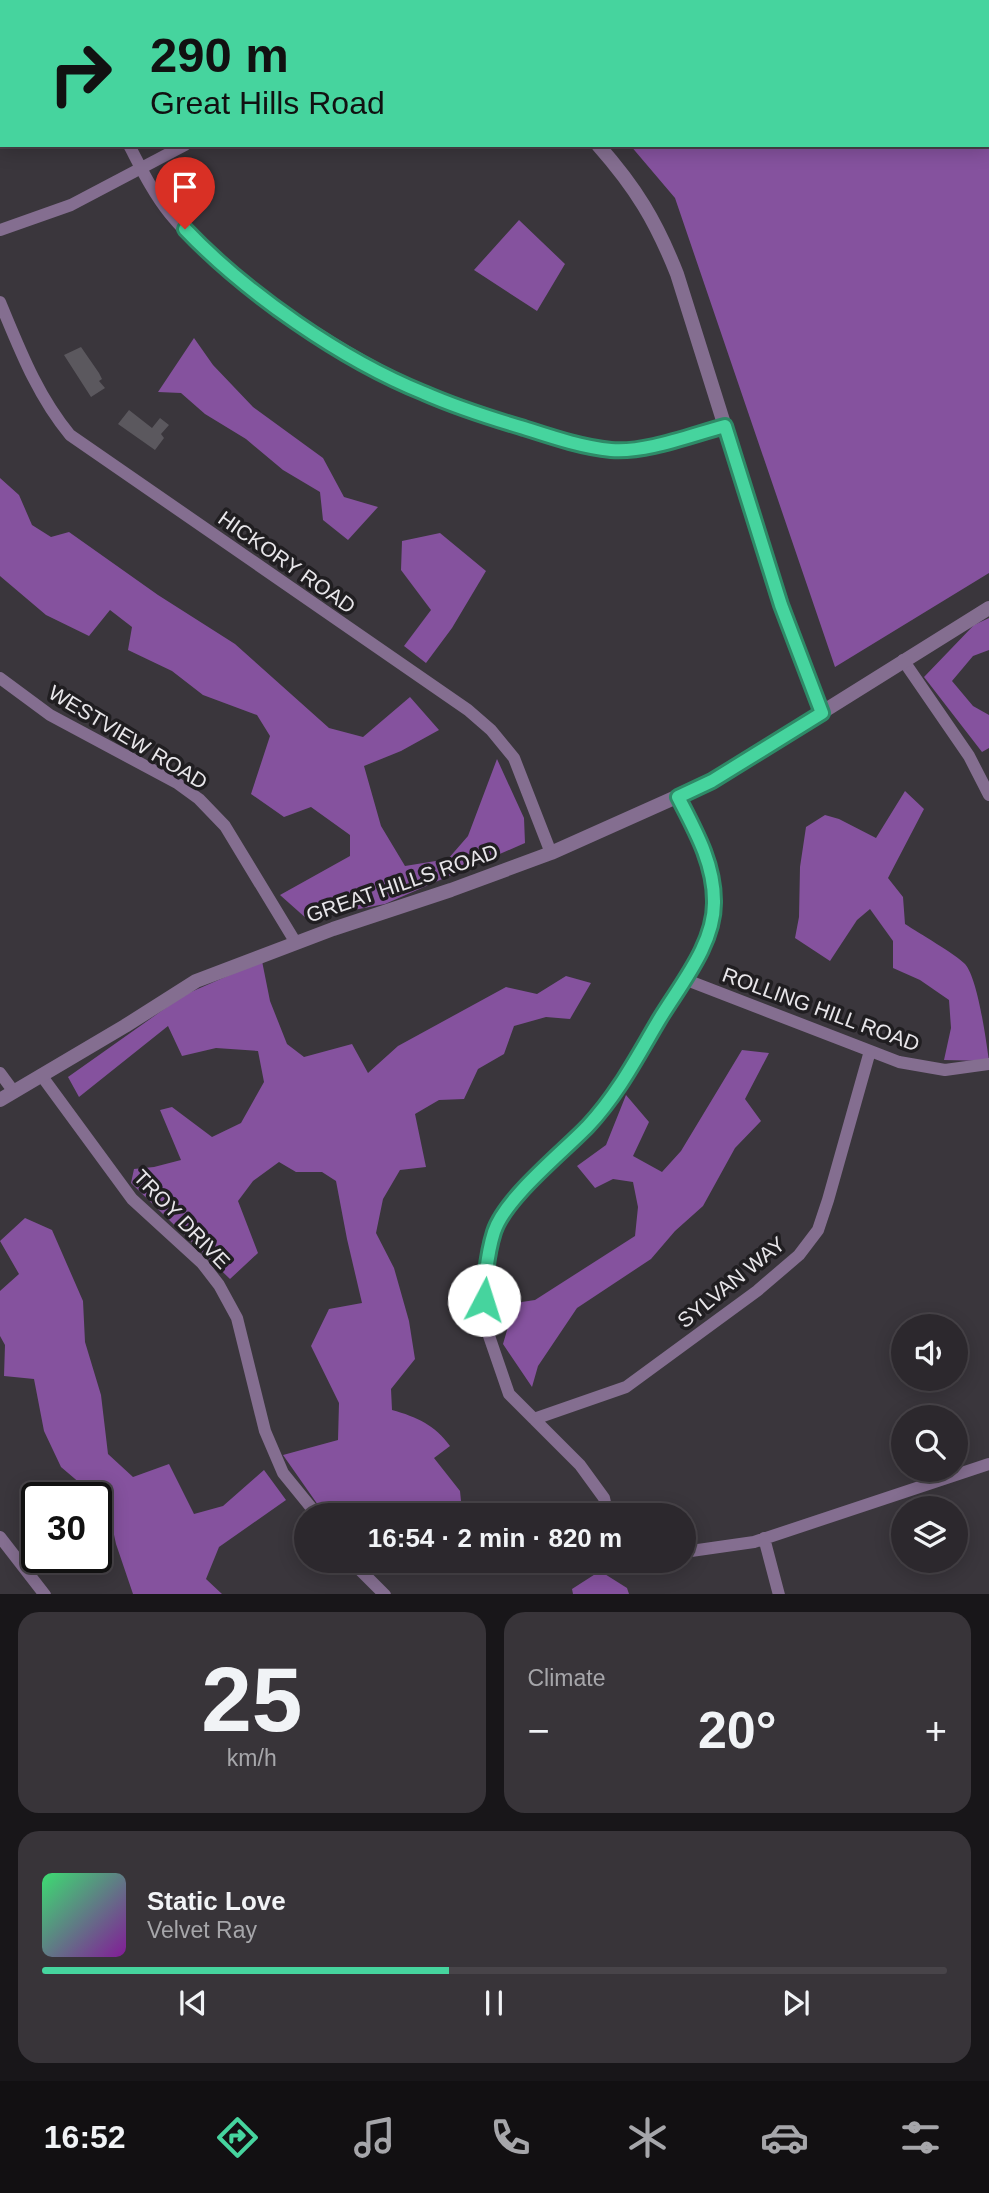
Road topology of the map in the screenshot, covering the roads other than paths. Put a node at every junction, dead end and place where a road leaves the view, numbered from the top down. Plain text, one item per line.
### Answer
1 (130, 147) edge
2 (181, 147) edge
3 (600, 147) edge
4 (141, 169) junction
5 (0, 230) edge
6 (0, 302) edge
7 (725, 426) junction
8 (989, 608) edge
9 (903, 660) junction
10 (0, 678) edge
11 (822, 713) junction
12 (989, 796) edge
13 (678, 797) junction
14 (551, 853) junction
15 (296, 943) junction
16 (684, 979) junction
17 (870, 1051) junction
18 (989, 1064) edge
19 (0, 1073) edge
20 (41, 1075) junction
21 (14, 1092) junction
22 (0, 1100) edge
23 (534, 1419) junction
24 (989, 1464) edge
25 (307, 1503) edge
26 (605, 1503) edge
27 (0, 1537) edge
28 (764, 1538) junction
29 (696, 1550) edge
30 (11, 1553) junction
31 (0, 1561) edge
32 (363, 1573) edge
33 (45, 1594) edge
34 (385, 1594) edge
35 (779, 1594) edge

1 - 4 street
2 - 4 street
3 - 7 street
4 - 5 street
4 - 7 street
6 - 14 street, HICKORY ROAD
7 - 11 street
8 - 9 street, GREAT HILLS ROAD
9 - 11 street, GREAT HILLS ROAD
9 - 12 street
10 - 15 street, WESTVIEW ROAD
11 - 13 street, GREAT HILLS ROAD
13 - 14 street, GREAT HILLS ROAD
13 - 16 street
14 - 15 street, GREAT HILLS ROAD
15 - 20 street, GREAT HILLS ROAD
16 - 17 street, ROLLING HILL ROAD
16 - 23 street
17 - 18 street, ROLLING HILL ROAD
17 - 23 street, SYLVAN WAY
19 - 21 street
20 - 21 street, GREAT HILLS ROAD
20 - 25 street, TROY DRIVE
21 - 22 street, GREAT HILLS ROAD
23 - 26 street
24 - 28 street
27 - 30 street
28 - 29 street
28 - 35 street
30 - 31 street
30 - 33 street
32 - 34 street

